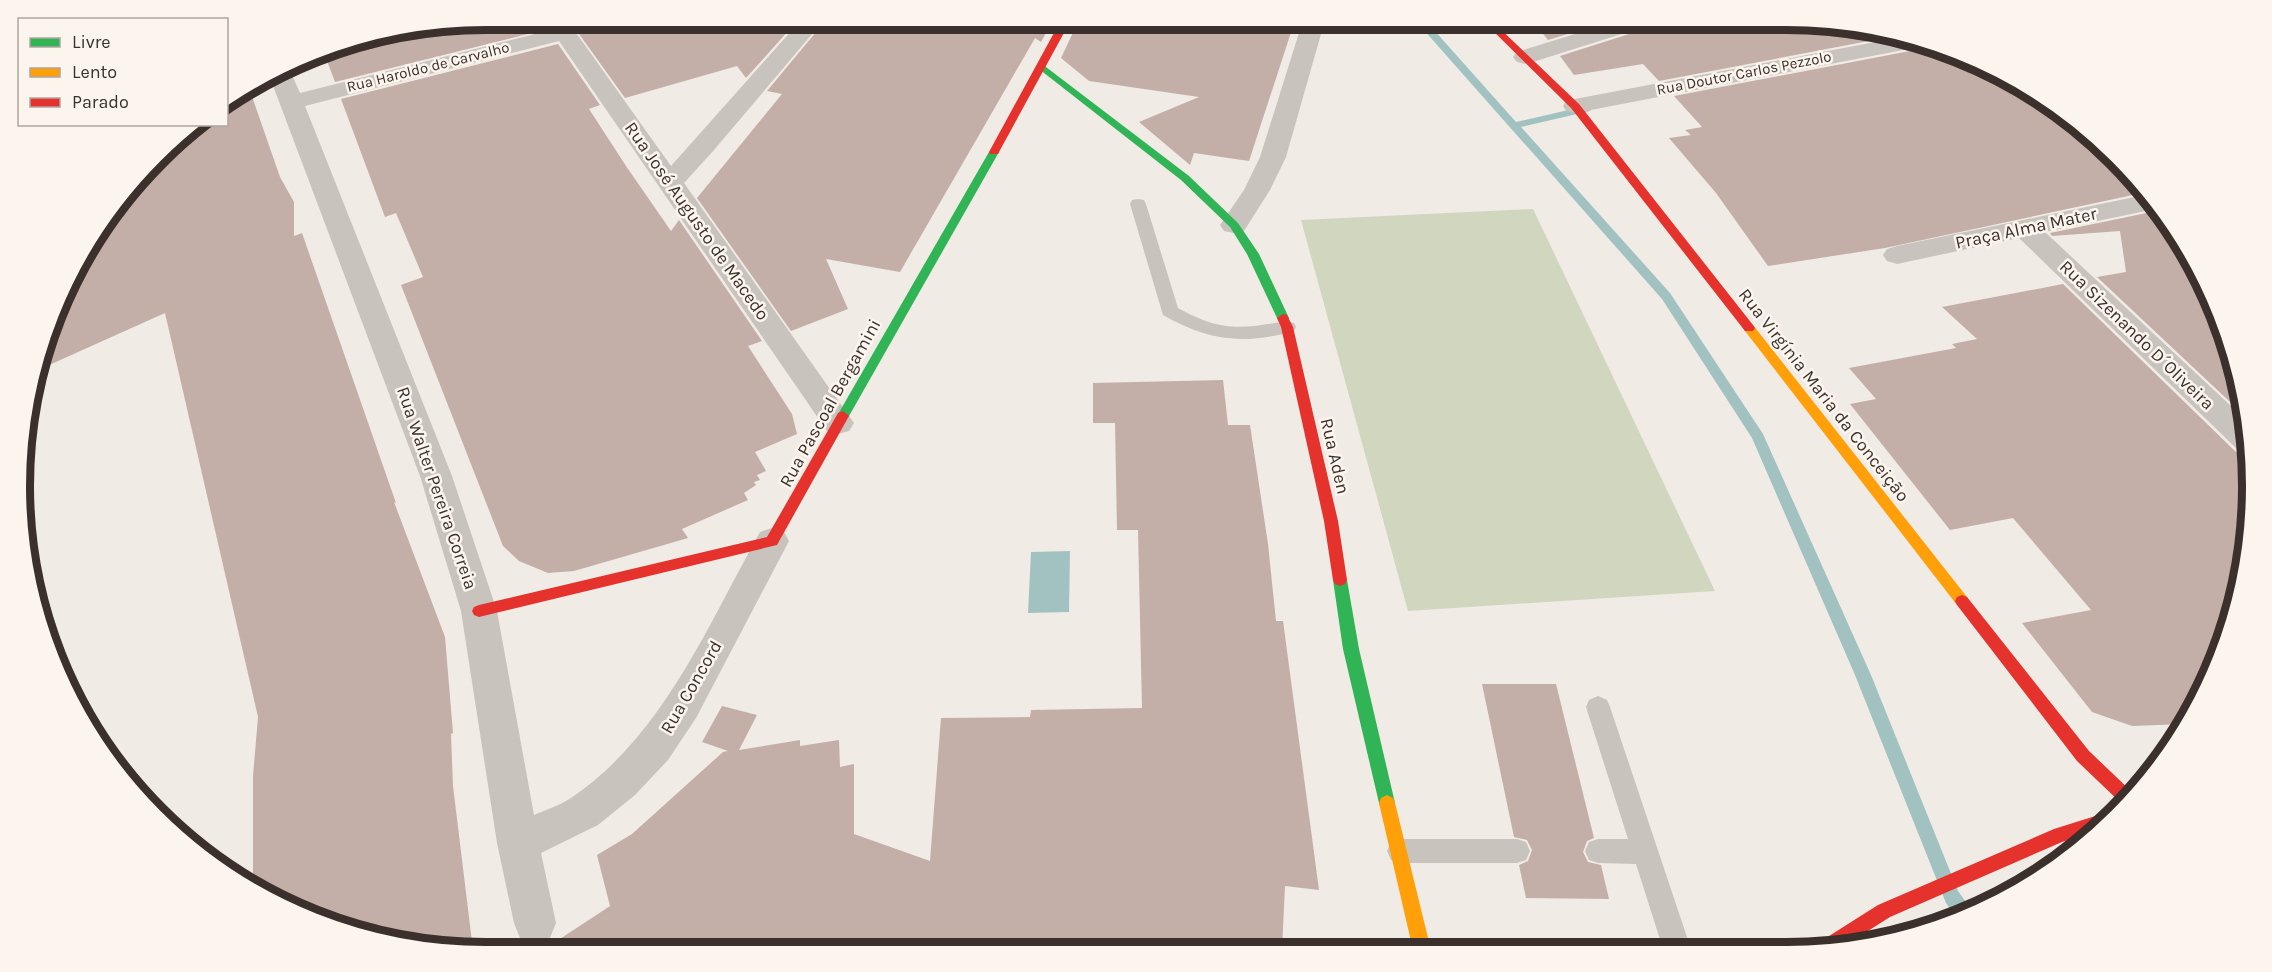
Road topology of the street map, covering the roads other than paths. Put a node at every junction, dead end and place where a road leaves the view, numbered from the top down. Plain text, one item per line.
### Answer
1 (547, 30) edge
2 (564, 30) edge
3 (804, 30) edge
4 (1061, 30) edge
5 (1311, 30) edge
6 (1497, 30) edge
7 (1610, 30) edge
8 (1897, 44) edge
9 (1525, 57) junction
10 (1042, 67) junction
11 (282, 78) edge
12 (291, 102) junction
13 (1575, 106) junction
14 (669, 183) junction
15 (2144, 203) edge
16 (1138, 204) dead end
17 (1234, 225) junction
18 (2024, 228) junction
19 (1896, 255) dead end
20 (1287, 327) junction
21 (838, 423) junction
22 (2239, 432) edge
23 (772, 541) junction
24 (479, 611) junction
25 (1598, 707) dead end
26 (2122, 794) edge
27 (2091, 825) edge
28 (518, 843) junction
29 (1400, 851) junction
30 (1598, 851) dead end
31 (1517, 852) dead end
32 (1644, 852) junction
33 (535, 923) dead end
34 (1840, 939) edge
35 (1420, 942) edge
36 (1675, 942) edge

1 - 12 street, Rua Haroldo de Carvalho
2 - 14 street, Rua José Augusto de Macedo
3 - 14 street
4 - 10 street, Rua Pascoal Bergamini
5 - 17 street
6 - 9 street, Rua Virgínia Maria da Conceição
7 - 9 street
8 - 13 street, Rua Doutor Carlos Pezzolo
9 - 13 street, Rua Virgínia Maria da Conceição
10 - 17 street, Rua Aden
10 - 21 street, Rua Pascoal Bergamini
11 - 12 street, Rua Walter Pereira Correia
12 - 24 street, Rua Walter Pereira Correia
13 - 26 street, Rua Virgínia Maria da Conceição
14 - 21 street, Rua José Augusto de Macedo
15 - 18 street, Praça Alma Mater
16 - 20 lane
17 - 20 street, Rua Aden
18 - 19 street, Praça Alma Mater
18 - 22 street, Rua Sizenando D´Oliveira
20 - 29 street, Rua Aden
21 - 23 street, Rua Pascoal Bergamini
23 - 24 street
23 - 28 street, Rua Concord
24 - 28 street, Rua Walter Pereira Correia
25 - 32 lane
27 - 34 street
28 - 33 street, Rua Walter Pereira Correia
29 - 31 lane
29 - 35 street, Rua Aden
30 - 32 lane
32 - 36 lane

